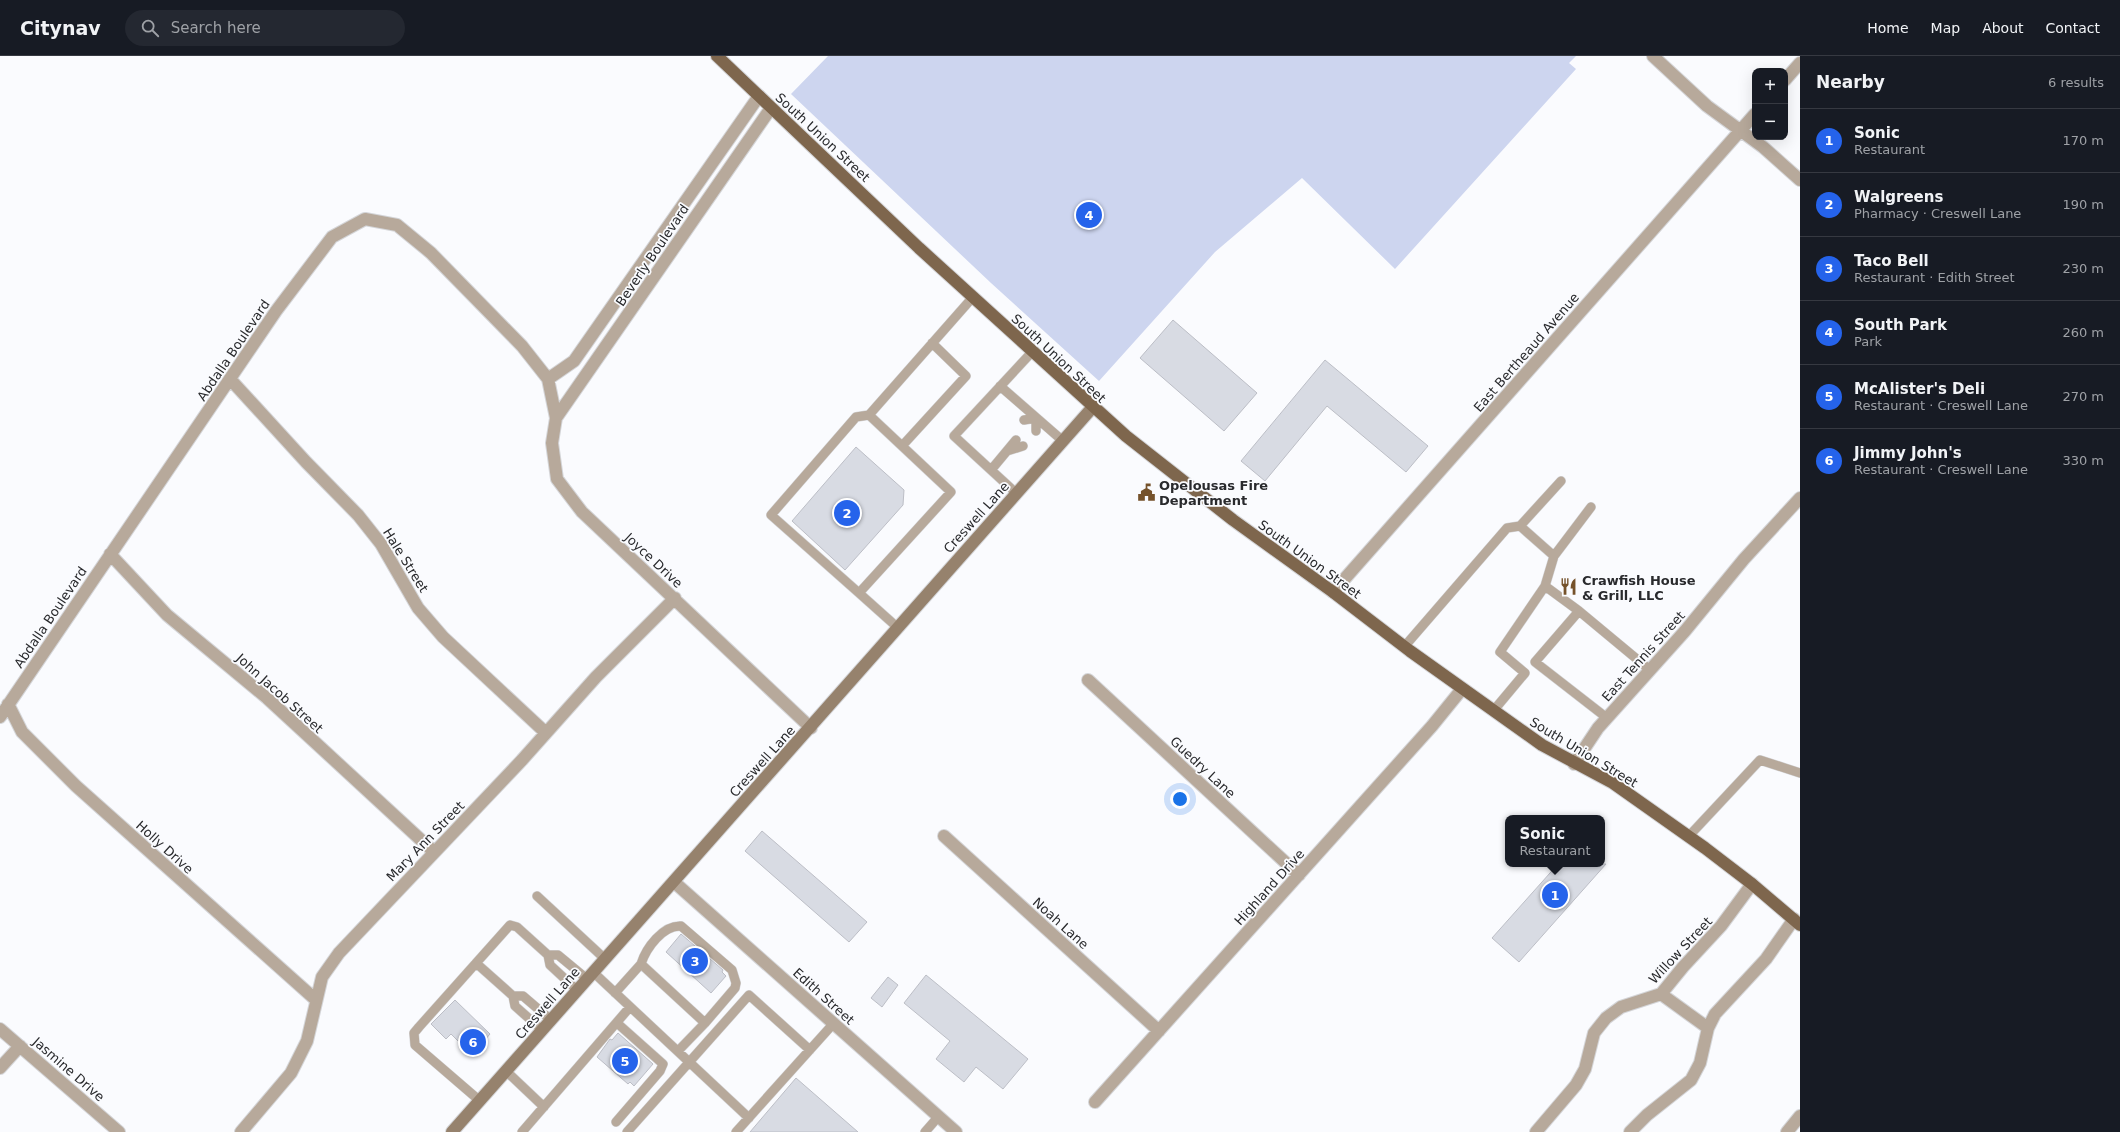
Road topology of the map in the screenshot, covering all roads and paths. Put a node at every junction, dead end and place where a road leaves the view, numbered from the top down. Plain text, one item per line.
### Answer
1 (717, 56) edge
2 (1653, 56) edge
3 (1800, 63) edge
4 (1788, 77) edge
5 (759, 96) junction
6 (771, 108) junction
7 (1752, 117) edge
8 (1740, 131) junction
9 (1800, 180) edge
10 (973, 298) junction
11 (932, 343) junction
12 (1032, 352) junction
13 (574, 360) junction
14 (590, 370) junction
15 (548, 379) junction
16 (230, 380) junction
17 (1000, 386) junction
18 (1092, 408) junction
19 (869, 415) junction
20 (556, 418) junction
21 (1036, 418) junction
22 (1017, 441) dead end
23 (1062, 441) junction
24 (902, 446) junction
25 (990, 470) junction
26 (1561, 482) dead end
27 (1016, 493) junction
28 (1800, 498) edge
29 (1591, 506) dead end
30 (1520, 526) junction
31 (110, 554) junction
32 (1554, 556) junction
33 (1545, 586) junction
34 (1333, 592) junction
35 (859, 593) junction
36 (675, 598) junction
37 (1579, 611) junction
38 (897, 627) junction
39 (1404, 647) junction
40 (1535, 662) junction
41 (1650, 670) junction
42 (1525, 673) junction
43 (1088, 680) dead end
44 (1462, 689) junction
45 (8, 704) junction
46 (1494, 710) junction
47 (0, 717) edge
48 (1607, 718) junction
49 (811, 728) junction
50 (546, 733) junction
51 (1574, 764) junction
52 (1800, 773) edge
53 (944, 836) dead end
54 (1688, 837) junction
55 (434, 852) junction
56 (1299, 875) junction
57 (674, 882) junction
58 (1752, 884) junction
59 (537, 896) dead end
60 (1797, 922) edge
61 (548, 956) junction
62 (605, 959) junction
63 (476, 963) junction
64 (641, 964) junction
65 (590, 976) junction
66 (578, 990) junction
67 (615, 993) junction
68 (1660, 994) junction
69 (512, 996) junction
70 (316, 1000) junction
71 (630, 1008) junction
72 (551, 1020) junction
73 (617, 1023) junction
74 (705, 1023) junction
75 (834, 1023) junction
76 (1708, 1028) junction
77 (0, 1029) edge
78 (542, 1030) junction
79 (1159, 1030) junction
80 (20, 1046) junction
81 (810, 1050) junction
82 (678, 1051) junction
83 (688, 1062) junction
84 (0, 1068) edge
85 (506, 1071) junction
86 (480, 1101) junction
87 (1095, 1102) dead end
88 (544, 1107) junction
89 (939, 1116) junction
90 (1800, 1116) edge
91 (749, 1118) junction
92 (616, 1122) dead end
93 (119, 1132) edge
94 (241, 1132) edge
95 (452, 1132) edge
96 (522, 1132) edge
97 (627, 1132) edge
98 (736, 1132) edge
99 (925, 1132) edge
100 (956, 1132) edge
101 (1536, 1132) edge
102 (1630, 1132) edge
103 (1787, 1132) edge

1 - 5 main road, South Union Street
2 - 8 street
3 - 4 street
5 - 6 main road, South Union Street
5 - 13 street, Beverly Boulevard
6 - 10 main road, South Union Street
6 - 14 street, Beverly Boulevard
7 - 8 street, East Bertheaud Avenue
8 - 9 street
8 - 34 street, East Bertheaud Avenue
10 - 11 lane
10 - 12 main road, South Union Street
11 - 19 lane
11 - 24 lane
12 - 17 lane
12 - 18 main road, South Union Street
13 - 14 street
13 - 15 street, Beverly Boulevard
14 - 20 street, Beverly Boulevard
15 - 16 street, Abdalla Boulevard
15 - 20 street, Joyce Drive
16 - 31 street, Abdalla Boulevard
16 - 50 street, Hale Street
17 - 21 lane
17 - 25 lane
18 - 23 main road, Creswell Lane
18 - 34 main road, South Union Street
19 - 24 lane
19 - 35 lane
20 - 36 street, Joyce Drive
21 - 21 lane
21 - 23 lane
22 - 25 lane
23 - 27 main road, Creswell Lane
24 - 35 lane
25 - 27 lane
26 - 30 lane
27 - 38 main road, Creswell Lane
28 - 41 street, East Tennis Street
29 - 32 lane
30 - 32 lane
30 - 39 lane
31 - 45 street, Abdalla Boulevard
31 - 55 street, John Jacob Street
32 - 33 lane
33 - 37 lane
33 - 42 lane
34 - 39 main road, South Union Street
35 - 38 lane
36 - 49 street, Joyce Drive
36 - 50 street, Mary Ann Street
37 - 40 lane
37 - 41 lane
38 - 49 main road, Creswell Lane
39 - 44 main road, South Union Street
40 - 42 lane
40 - 48 lane
41 - 48 street, East Tennis Street
42 - 46 lane
43 - 56 street, Guedry Lane
44 - 46 main road, South Union Street
44 - 56 street, Highland Drive
45 - 47 street, Abdalla Boulevard
45 - 70 street, Holly Drive
46 - 51 main road, South Union Street
48 - 51 street, East Tennis Street
49 - 57 main road, Creswell Lane
50 - 55 street, Mary Ann Street
51 - 54 main road, South Union Street
52 - 54 lane
53 - 79 street, Noah Lane
54 - 58 main road, South Union Street
55 - 70 street, Mary Ann Street
56 - 79 street, Highland Drive
57 - 62 main road, Creswell Lane
57 - 75 street, Edith Street
58 - 60 main road, South Union Street
58 - 68 street, Willow Street
59 - 62 lane
60 - 76 street
61 - 63 lane
61 - 65 lane
61 - 66 lane
62 - 65 main road, Creswell Lane
63 - 69 lane
63 - 86 lane
64 - 67 lane
64 - 74 lane
64 - 74 lane
65 - 66 main road, Creswell Lane
65 - 67 lane
66 - 72 main road, Creswell Lane
67 - 71 lane
68 - 76 street
68 - 101 street, Willow Street
69 - 72 lane
69 - 78 lane
70 - 94 street, Mary Ann Street
71 - 73 lane
71 - 82 lane
72 - 78 main road, Creswell Lane
73 - 88 lane
73 - 92 lane
74 - 82 lane
75 - 81 lane
75 - 89 street, Edith Street
76 - 102 street
77 - 80 street, Jasmine Drive
78 - 85 main road, Creswell Lane
79 - 87 street, Highland Drive
80 - 84 street
80 - 93 street, Jasmine Drive
81 - 83 lane
81 - 91 lane
82 - 83 lane
83 - 91 lane
83 - 97 lane
85 - 86 main road, Creswell Lane
85 - 88 lane
86 - 95 main road, Creswell Lane
88 - 96 lane
89 - 99 lane
89 - 100 street, Edith Street
90 - 103 street
91 - 98 lane

